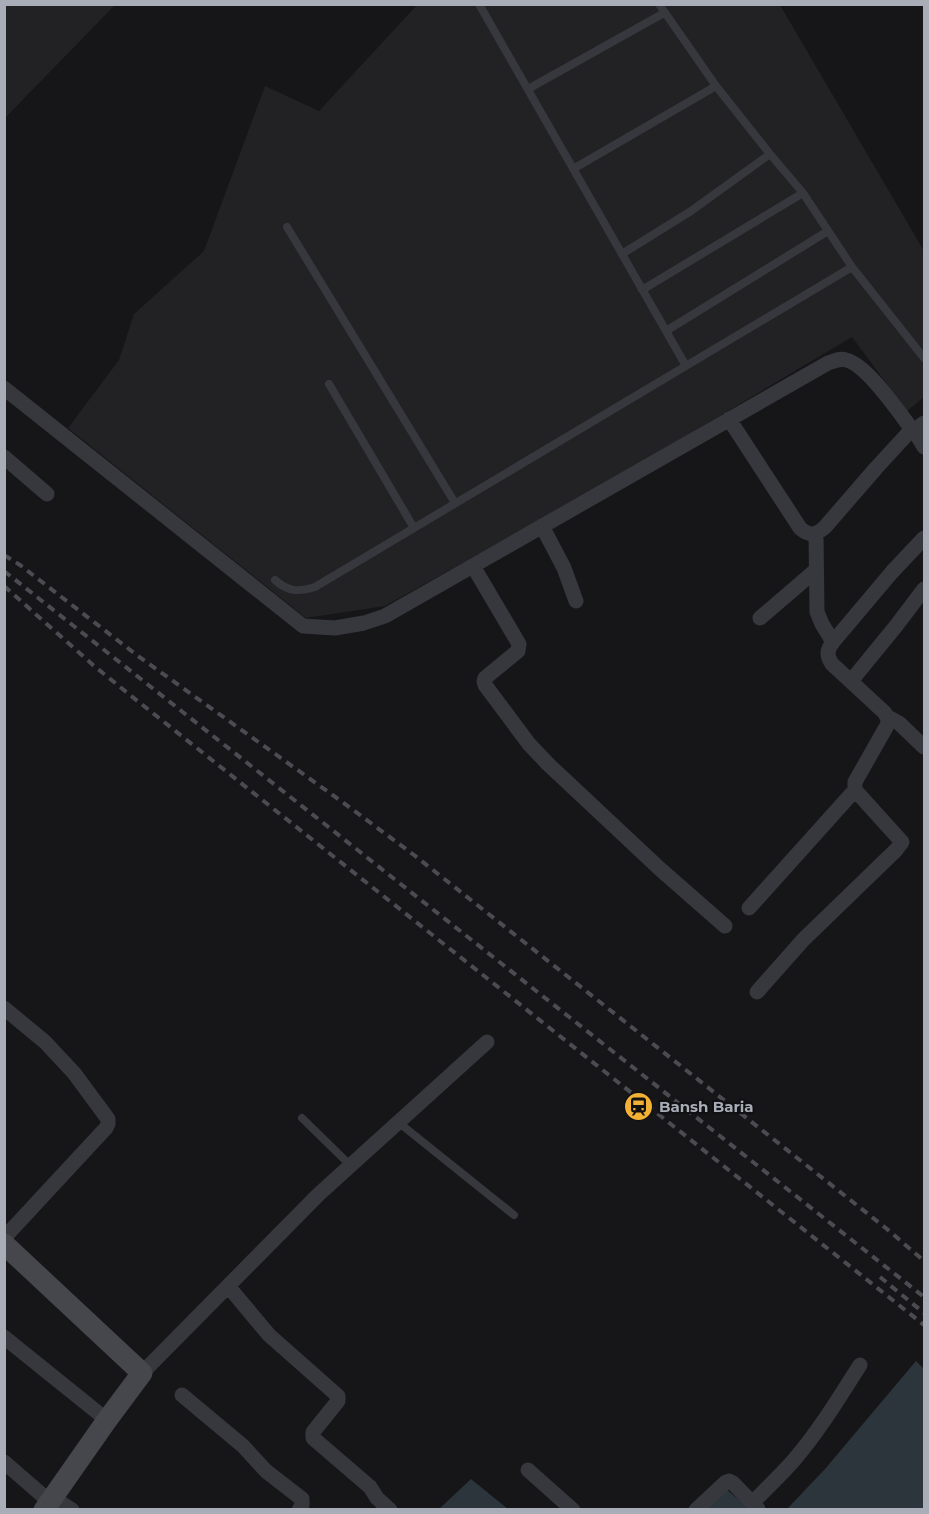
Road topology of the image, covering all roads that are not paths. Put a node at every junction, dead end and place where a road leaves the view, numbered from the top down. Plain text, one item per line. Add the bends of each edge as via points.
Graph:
1 (480, 4) edge
2 (660, 4) edge
3 (664, 13) junction
4 (716, 86) junction
5 (528, 89) junction
6 (770, 154) junction
7 (573, 169) junction
8 (803, 193) junction
9 (287, 227) dead end
10 (828, 231) junction
11 (622, 254) junction
12 (852, 267) junction
13 (642, 290) junction
14 (666, 331) junction
15 (924, 358) edge
16 (686, 366) junction
17 (329, 384) dead end
18 (4, 388) edge
19 (729, 419) junction
20 (917, 427) edge
21 (924, 447) edge
22 (4, 457) edge
23 (46, 494) dead end
24 (455, 503) junction
25 (542, 526) junction
26 (414, 528) junction
27 (816, 534) junction
28 (924, 538) edge
29 (473, 566) junction
30 (816, 570) junction
31 (275, 580) dead end
32 (924, 589) edge
33 (576, 601) dead end
34 (760, 618) dead end
35 (833, 642) junction
36 (851, 681) junction
37 (888, 717) junction
38 (924, 747) edge
39 (855, 790) junction
40 (749, 908) dead end
41 (725, 926) dead end
42 (757, 992) dead end
43 (4, 1008) edge
44 (487, 1042) dead end
45 (302, 1118) dead end
46 (398, 1122) junction
47 (351, 1166) junction
48 (514, 1215) dead end
49 (4, 1238) edge
50 (4, 1244) edge
51 (228, 1286) junction
52 (4, 1337) edge
53 (860, 1365) dead end
54 (142, 1373) junction
55 (182, 1395) dead end
56 (107, 1420) junction
57 (4, 1462) edge
58 (528, 1470) dead end
59 (48, 1502) edge
60 (755, 1506) edge
61 (72, 1509) edge
62 (299, 1509) edge
63 (390, 1509) edge
64 (573, 1509) edge
65 (696, 1509) edge

1 - 5 lane
2 - 3 lane
3 - 4 lane
3 - 5 lane
4 - 6 lane
4 - 7 lane
5 - 7 lane
6 - 8 lane
6 - 11 lane via 691,211
7 - 11 lane
8 - 10 lane
8 - 13 lane
9 - 24 lane
10 - 12 lane
10 - 14 lane
11 - 13 lane
12 - 15 lane
12 - 16 lane
13 - 14 lane
14 - 16 lane
16 - 24 lane
17 - 26 lane
18 - 29 street via 303,626 335,628 385,616
19 - 20 street via 840,359 849,360 866,372
19 - 25 street
19 - 27 street via 800,528
20 - 21 street
20 - 27 street
22 - 23 street
24 - 26 lane
25 - 29 street
25 - 33 street
26 - 31 lane via 315,587 291,590
27 - 30 street
28 - 35 street
29 - 41 street via 519,644 518,651 485,678 485,685 548,764
30 - 34 street
30 - 35 street via 817,612
32 - 36 street
35 - 36 street via 828,658
36 - 37 street
37 - 38 street
37 - 39 street via 889,722 855,782
39 - 40 street
39 - 42 street via 902,842 803,940
43 - 49 street via 45,1042 108,1119 106,1128
44 - 46 street
45 - 47 lane
46 - 47 street
46 - 48 lane
47 - 51 street
50 - 54 street
51 - 54 street
51 - 63 street via 268,1335 338,1396 339,1401 313,1432 313,1438
52 - 56 street
53 - 60 street via 830,1413
54 - 56 street
55 - 62 street via 302,1499
56 - 59 street
57 - 59 street
58 - 64 street
59 - 61 street
60 - 65 street via 733,1483 726,1482

